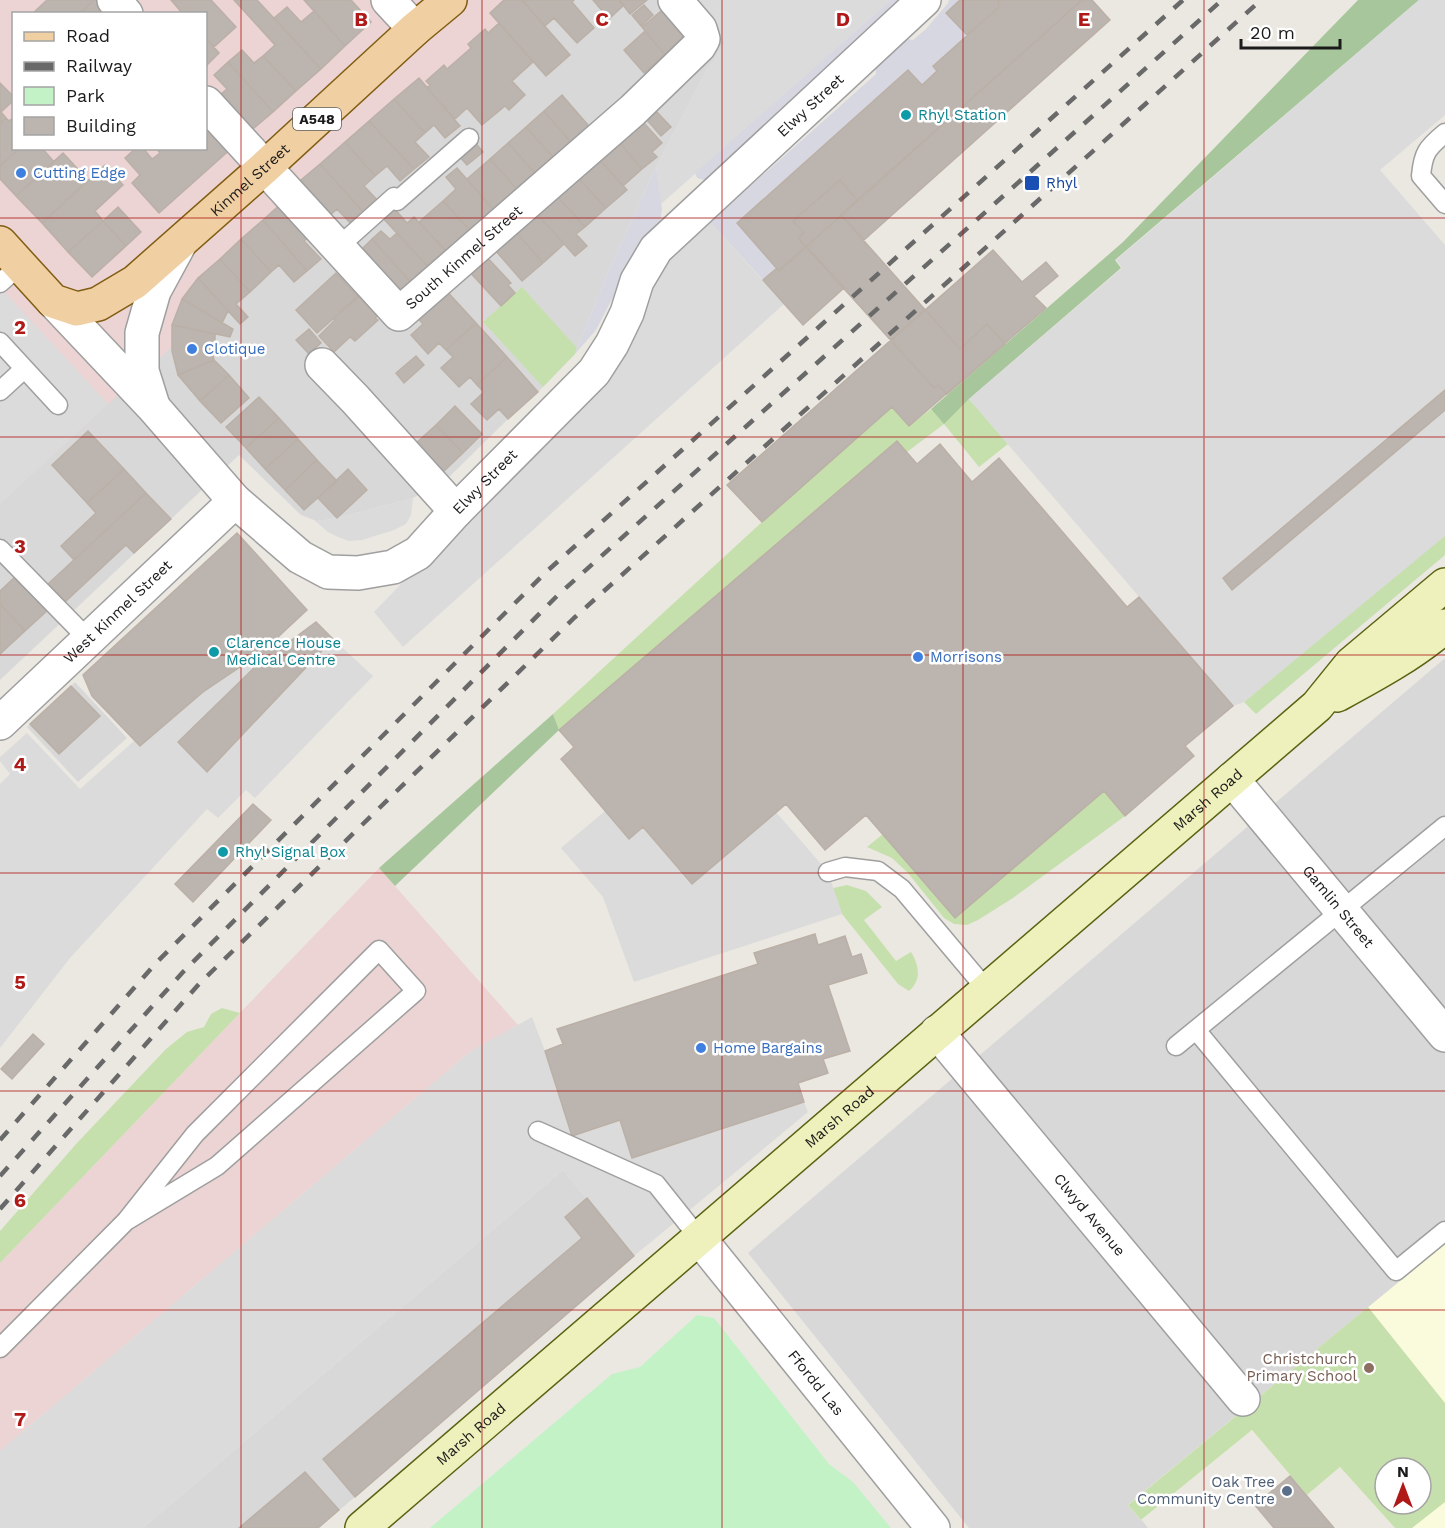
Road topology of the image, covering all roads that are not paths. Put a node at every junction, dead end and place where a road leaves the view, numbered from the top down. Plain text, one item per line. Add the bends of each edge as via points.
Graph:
1 (388, 0) edge
2 (450, 0) edge
3 (924, 0) edge
4 (686, 4) edge
5 (415, 29) junction
6 (207, 104) edge
7 (1445, 133) edge
8 (469, 138) dead end
9 (264, 168) junction
10 (1445, 204) edge
11 (183, 238) junction
12 (337, 248) junction
13 (7, 264) edge
14 (53, 301) junction
15 (0, 342) edge
16 (322, 365) dead end
17 (24, 369) junction
18 (0, 391) edge
19 (58, 405) dead end
20 (154, 408) junction
21 (235, 501) junction
22 (456, 511) junction
23 (0, 549) edge
24 (1445, 585) edge
25 (1445, 626) edge
26 (88, 639) junction
27 (1317, 706) junction
28 (0, 723) edge
29 (1232, 779) junction
30 (1445, 826) edge
31 (828, 872) dead end
32 (1343, 910) junction
33 (987, 990) junction
34 (1196, 1030) junction
35 (938, 1032) junction
36 (1445, 1035) edge
37 (1176, 1046) dead end
38 (538, 1131) dead end
39 (126, 1221) junction
40 (1445, 1231) edge
41 (699, 1238) junction
42 (0, 1348) edge
43 (1244, 1399) dead end
44 (362, 1528) edge
45 (933, 1528) edge

1 - 5 street
2 - 5 main road, Kinmel Street / A548
3 - 22 street, Elwy Street via 656,249 637,281 612,344 594,372
4 - 12 street, South Kinmel Street via 702,34 699,46 633,110 399,314
5 - 9 main road, Kinmel Street / A548
6 - 9 street, South Kinmel Street
7 - 10 lane via 1430,145 1420,176
8 - 12 lane
9 - 11 main road, Kinmel Street / A548
9 - 12 street, South Kinmel Street
11 - 14 main road, Kinmel Street / A548 via 135,282 98,304 77,309
11 - 20 street, Kinmel Street / A548 via 154,291 142,333 142,371
13 - 14 main road, Elwy Street
14 - 20 street, Elwy Street
15 - 17 lane
16 - 22 street via 363,391
17 - 18 lane
17 - 19 lane
20 - 21 street, Elwy Street
21 - 22 street, Elwy Street via 300,557 328,572 348,573 393,567 418,553
21 - 26 street, West Kinmel Street
23 - 26 lane
24 - 27 street via 1351,664
25 - 27 street via 1375,674
26 - 28 street, West Kinmel Street
27 - 29 street, Marsh Road
29 - 32 street, Gamlin Street
29 - 33 street, Marsh Road
30 - 32 lane
31 - 33 lane via 845,867 878,871 902,889
32 - 34 lane
32 - 36 street, Gamlin Street
33 - 35 street, Marsh Road
34 - 37 lane
34 - 40 lane via 1396,1271
35 - 41 street, Marsh Road
35 - 43 street, Clwyd Avenue
38 - 41 lane via 656,1184
39 - 39 lane via 195,1134 379,950 416,992 217,1166
39 - 42 lane
41 - 44 street, Marsh Road
41 - 45 street, Ffordd Las

